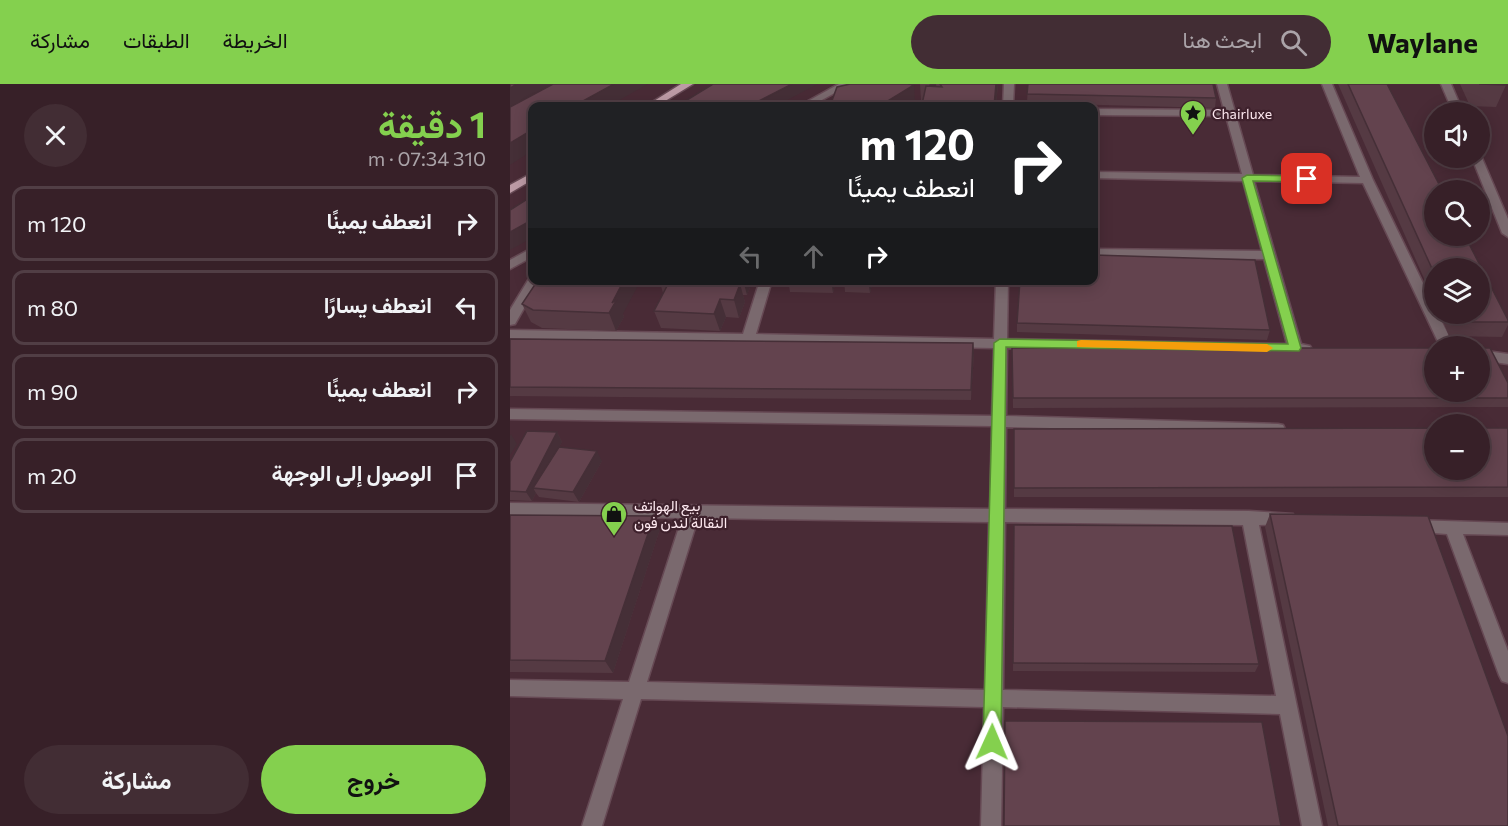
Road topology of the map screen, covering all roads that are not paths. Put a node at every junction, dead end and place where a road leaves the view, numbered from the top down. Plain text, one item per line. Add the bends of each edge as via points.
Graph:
1 (688, 84) edge
2 (846, 84) edge
3 (1009, 84) edge
4 (1222, 84) edge
5 (1327, 84) edge
6 (1446, 84) edge
7 (833, 91) junction
8 (658, 102) edge
9 (812, 102) edge
10 (829, 102) edge
11 (1008, 102) edge
12 (1454, 102) edge
13 (1098, 112) edge
14 (1230, 113) junction
15 (1481, 168) edge
16 (1098, 175) edge
17 (1247, 178) junction
18 (528, 179) edge
19 (1367, 180) junction
20 (510, 190) edge
21 (1508, 233) edge
22 (1098, 253) edge
23 (528, 254) edge
24 (1269, 255) junction
25 (510, 265) edge
26 (531, 285) edge
27 (764, 285) edge
28 (1002, 285) edge
29 (510, 321) edge
30 (510, 334) edge
31 (1442, 336) edge
32 (748, 338) junction
33 (1000, 343) junction
34 (1295, 348) junction
35 (1318, 349) edge
36 (1490, 357) edge
37 (1508, 359) edge
38 (510, 414) edge
39 (999, 421) junction
40 (1293, 429) edge
41 (510, 509) edge
42 (692, 511) junction
43 (997, 515) junction
44 (1249, 517) junction
45 (1306, 520) edge
46 (1396, 525) edge
47 (1453, 528) junction
48 (1508, 529) edge
49 (1508, 675) edge
50 (510, 688) edge
51 (634, 692) junction
52 (993, 700) junction
53 (1286, 705) junction
54 (592, 826) edge
55 (991, 826) edge
56 (1311, 826) edge

1 - 8 main road
2 - 7 street
3 - 11 street
4 - 14 street
5 - 19 street
6 - 12 street
7 - 9 street
7 - 10 street
13 - 14 street
14 - 17 street
15 - 21 street
16 - 17 street
17 - 19 street
17 - 24 street
18 - 20 main road
19 - 31 street
22 - 24 street
23 - 25 street
24 - 34 street
26 - 29 street
27 - 32 street
28 - 33 street
30 - 32 street
32 - 33 street
33 - 34 street
33 - 39 street
34 - 35 street
36 - 37 street
38 - 39 street
39 - 40 street
39 - 43 street
41 - 42 street
42 - 43 street
42 - 51 street
43 - 44 street
43 - 52 street
44 - 45 street
44 - 53 street
46 - 47 street
47 - 48 street
47 - 49 street
50 - 51 street
51 - 52 street
51 - 54 street
52 - 53 street
52 - 55 street
53 - 56 street

